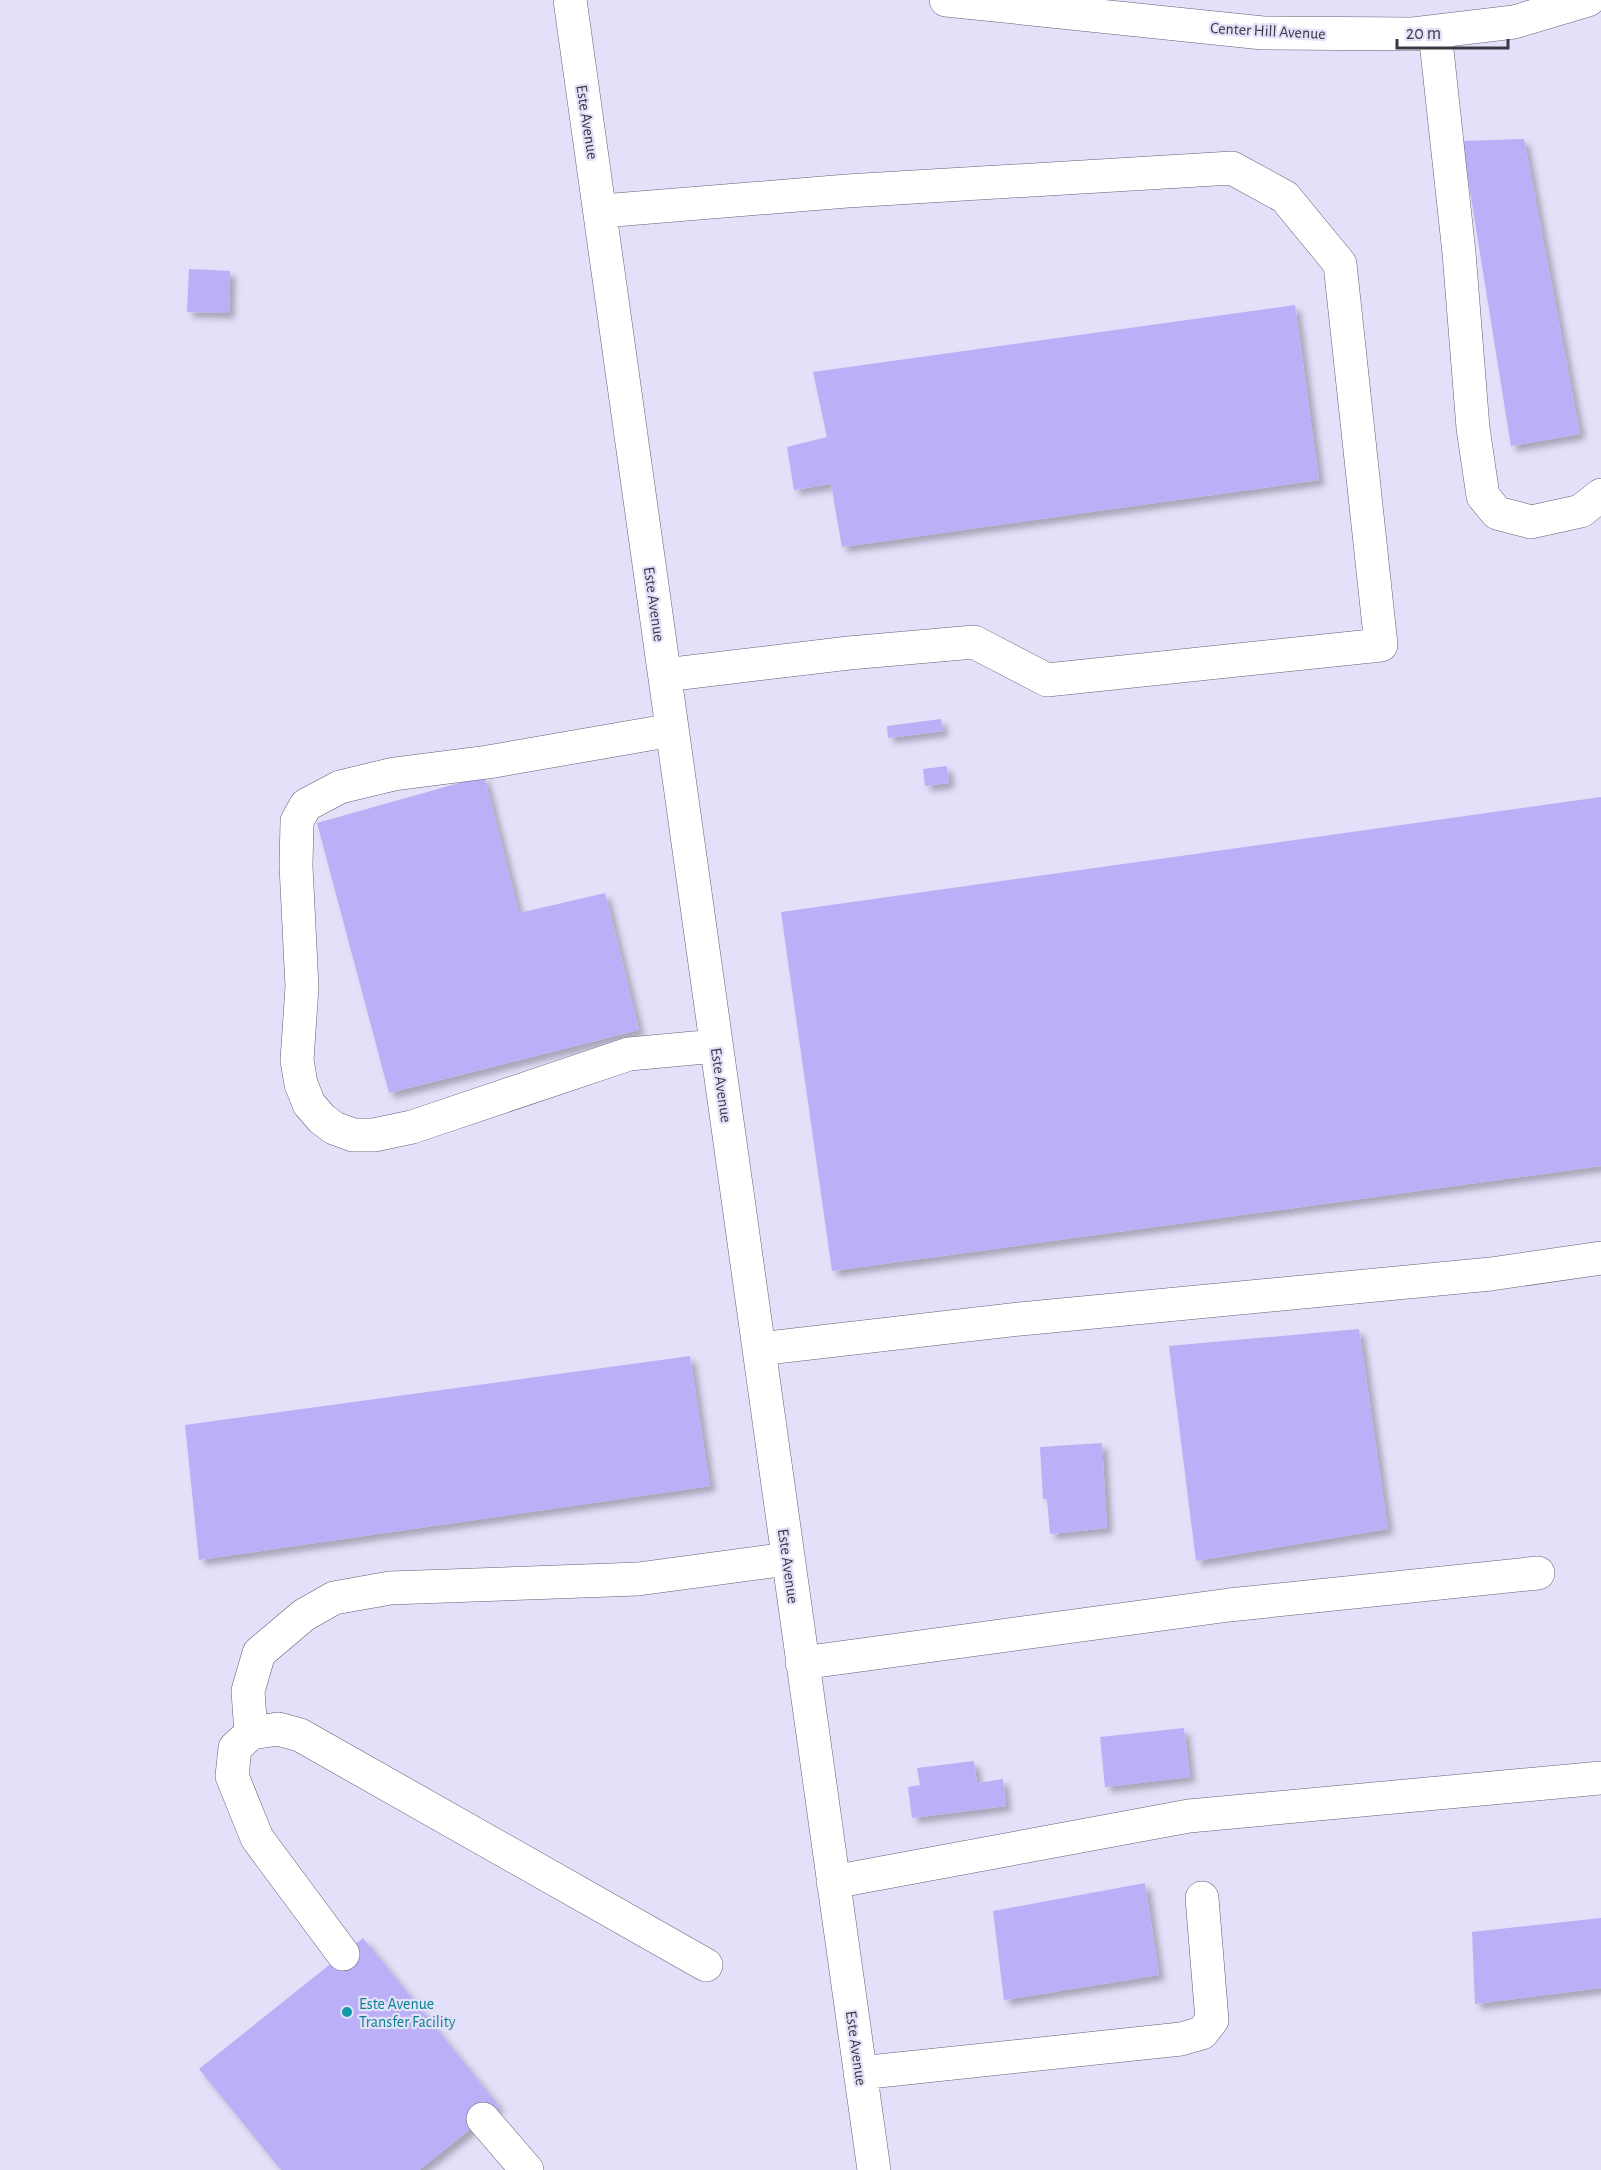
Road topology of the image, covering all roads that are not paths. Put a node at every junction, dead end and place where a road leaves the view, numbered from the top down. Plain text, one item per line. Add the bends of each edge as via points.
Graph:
1 (570, 0) edge
2 (946, 0) edge
3 (1588, 0) edge
4 (1435, 32) junction
5 (602, 211) junction
6 (1601, 495) edge
7 (665, 675) junction
8 (672, 730) junction
9 (717, 1046) junction
10 (1601, 1258) edge
11 (759, 1349) junction
12 (788, 1559) junction
13 (1538, 1573) dead end
14 (802, 1663) junction
15 (251, 1733) junction
16 (1601, 1778) edge
17 (833, 1882) junction
18 (1202, 1898) dead end
19 (343, 1954) dead end
20 (706, 1965) dead end
21 (860, 2073) junction
22 (483, 2119) dead end
23 (527, 2170) edge
24 (874, 2170) edge

1 - 5 street, Este Avenue
2 - 4 street, Center Hill Avenue via 1263,33
3 - 4 street, Center Hill Avenue via 1514,22
4 - 6 street via 1483,496 1497,513 1531,522 1581,511
5 - 7 street, Este Avenue
5 - 7 street via 847,191 1232,168 1286,197 1340,264 1381,645 1047,680 974,642
7 - 8 street, Este Avenue
8 - 9 street, Este Avenue
8 - 9 street via 394,774 340,787 306,805 297,821 302,987 297,1060 309,1104 322,1119 353,1135 374,1135 412,1127 630,1054
9 - 11 street, Este Avenue
10 - 11 street via 1491,1274 1020,1319
11 - 12 street, Este Avenue
12 - 14 street, Este Avenue
12 - 15 street via 638,1580 390,1588 334,1598 304,1615 260,1653 248,1691
13 - 14 street via 1229,1605
14 - 17 street, Este Avenue
15 - 19 street via 235,1748 231,1776 257,1838
15 - 20 street via 278,1729 300,1735
16 - 17 street via 1189,1816
17 - 21 street, Este Avenue
18 - 21 street via 1212,2020 1202,2033 1181,2039
21 - 24 street, Este Avenue
22 - 23 street

